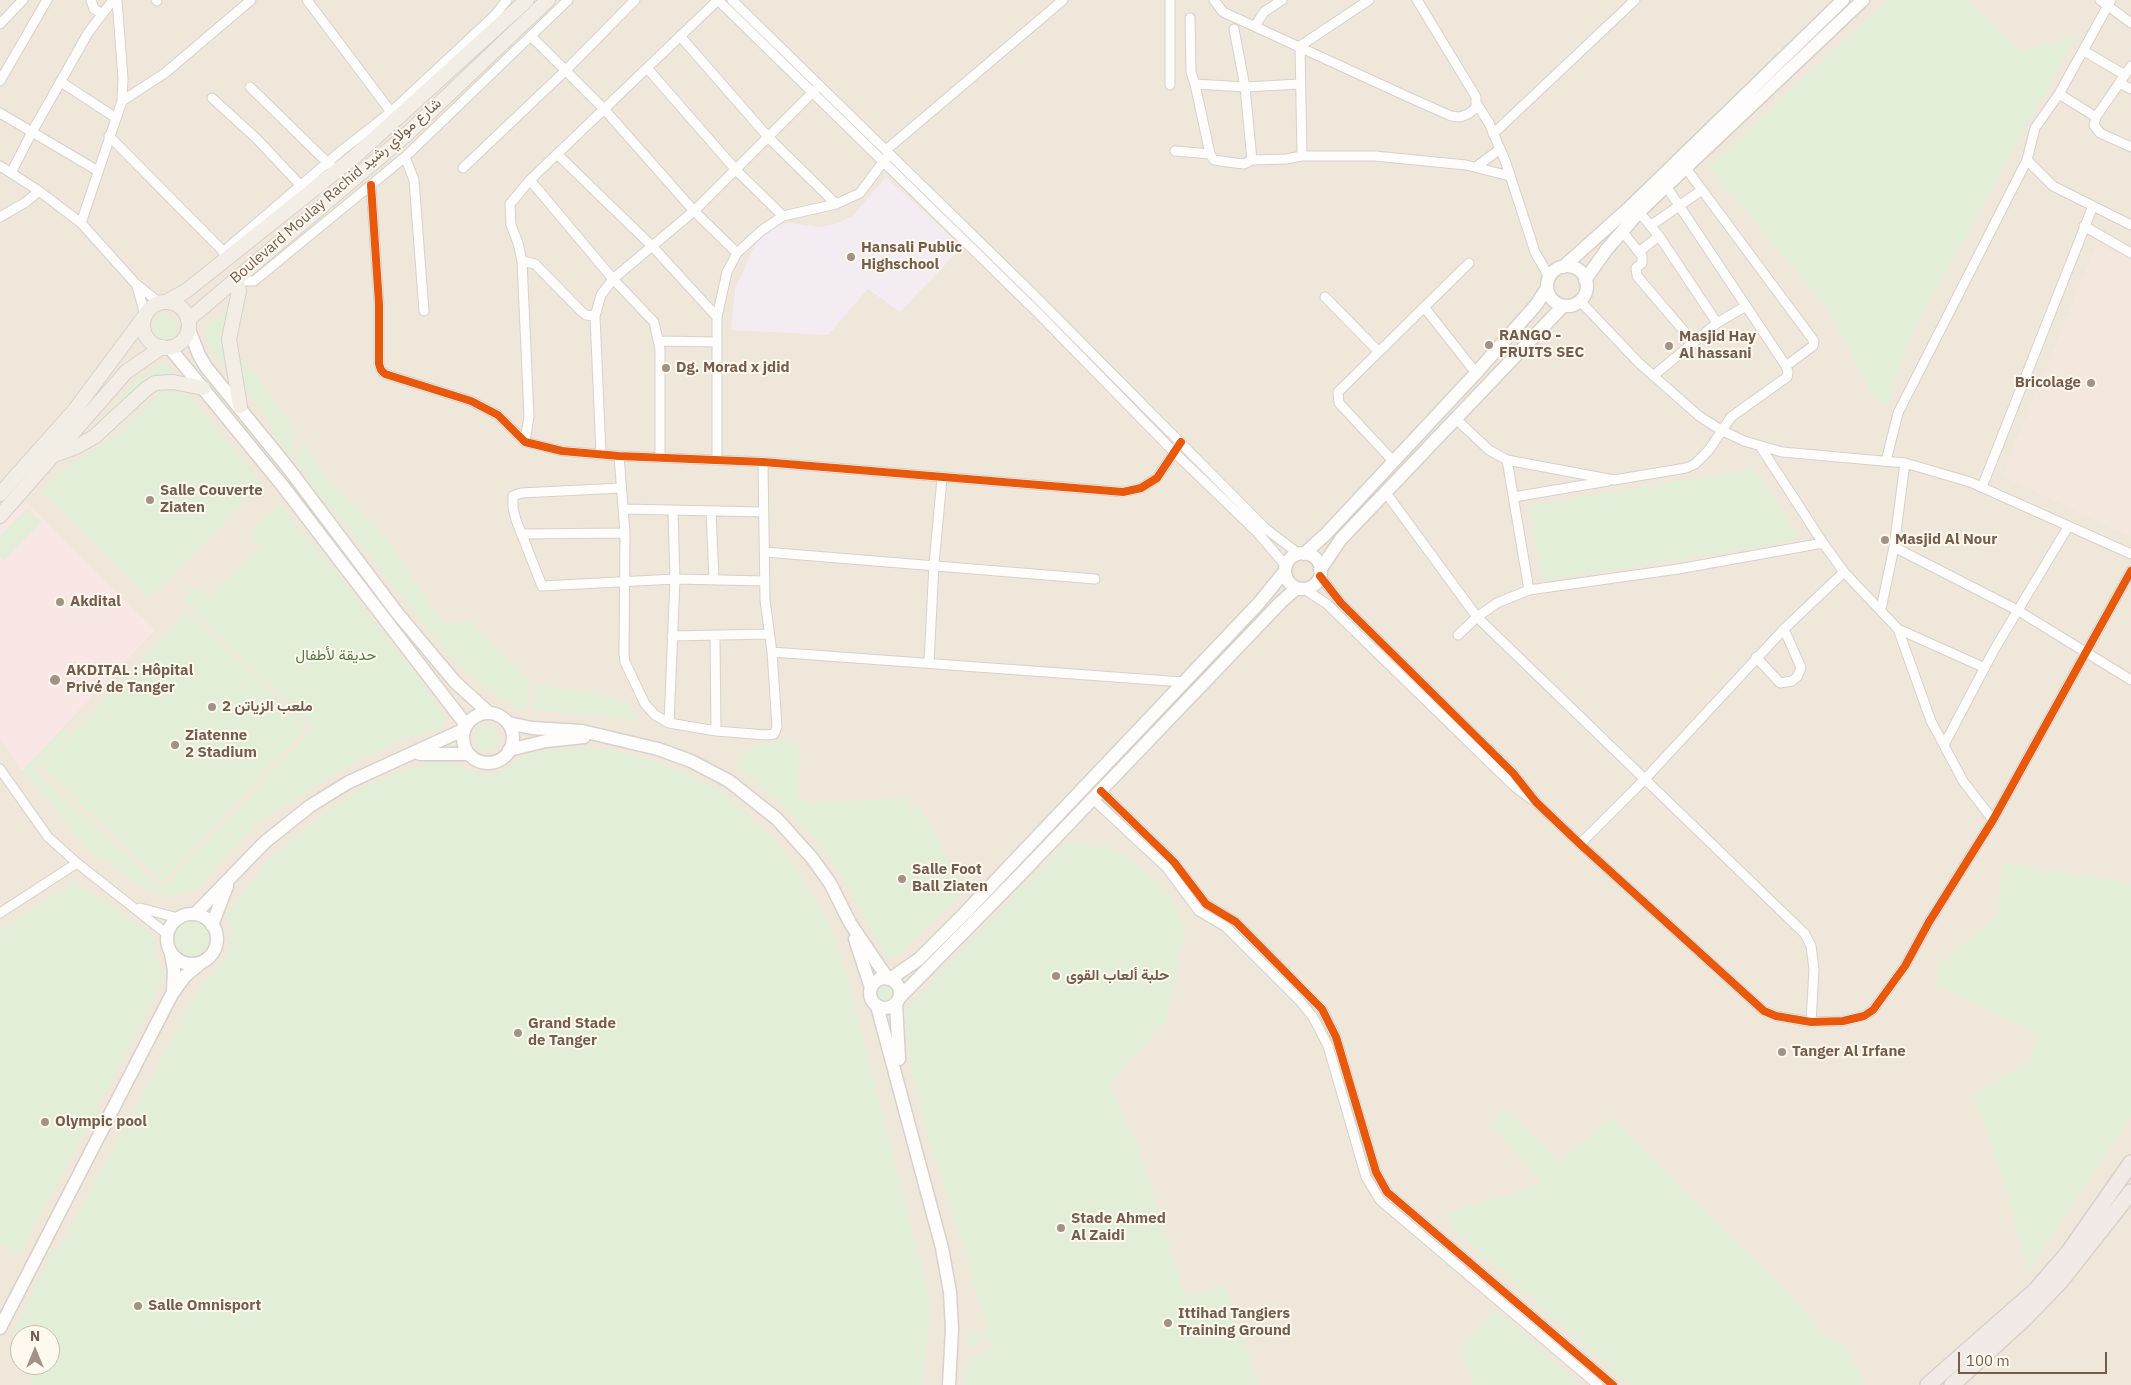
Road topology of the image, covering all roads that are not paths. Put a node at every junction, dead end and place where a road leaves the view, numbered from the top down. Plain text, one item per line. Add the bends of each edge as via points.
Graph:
1 (23, 0) edge
2 (47, 0) edge
3 (91, 0) edge
4 (112, 0) edge
5 (118, 0) edge
6 (251, 0) edge
7 (307, 0) edge
8 (507, 0) edge
9 (548, 0) edge
10 (568, 0) edge
11 (635, 0) edge
12 (718, 0) edge
13 (732, 0) edge
14 (1063, 0) edge
15 (1170, 0) edge
16 (1214, 0) edge
17 (1282, 0) edge
18 (1368, 0) edge
19 (1417, 0) edge
20 (1635, 0) edge
21 (1843, 0) edge
22 (1863, 0) edge
23 (520, 2) edge
24 (2106, 2) edge
25 (101, 13) junction
26 (1190, 18) dead end
27 (2131, 23) edge
28 (0, 24) edge
29 (1255, 26) junction
30 (1234, 29) dead end
31 (680, 36) junction
32 (532, 37) junction
33 (1300, 46) junction
34 (2084, 51) junction
35 (2131, 66) edge
36 (647, 68) junction
37 (565, 71) junction
38 (2125, 74) junction
39 (0, 81) edge
40 (61, 82) junction
41 (1195, 84) junction
42 (1300, 84) junction
43 (2119, 84) junction
44 (1170, 85) dead end
45 (250, 87) dead end
46 (1245, 87) junction
47 (816, 89) junction
48 (2131, 89) edge
49 (2059, 94) junction
50 (212, 98) dead end
51 (122, 101) junction
52 (1477, 104) junction
53 (604, 109) junction
54 (0, 113) edge
55 (394, 116) junction
56 (2096, 117) junction
57 (116, 118) junction
58 (32, 132) junction
59 (1493, 134) junction
60 (110, 136) junction
61 (769, 138) junction
62 (2131, 147) edge
63 (1500, 149) junction
64 (888, 152) junction
65 (1175, 152) dead end
66 (1210, 154) junction
67 (558, 156) junction
68 (1302, 156) junction
69 (405, 157) junction
70 (1252, 160) junction
71 (2027, 160) junction
72 (883, 162) junction
73 (0, 166) edge
74 (1476, 167) junction
75 (1685, 167) junction
76 (332, 168) junction
77 (463, 168) dead end
78 (736, 170) junction
79 (98, 171) junction
80 (12, 173) junction
81 (1510, 176) junction
82 (530, 180) junction
83 (371, 185) junction
84 (1666, 186) junction
85 (304, 190) junction
86 (1702, 190) junction
87 (39, 191) junction
88 (836, 204) junction
89 (1679, 205) junction
90 (2093, 206) junction
91 (694, 211) junction
92 (1639, 212) junction
93 (783, 216) junction
94 (0, 217) edge
95 (81, 223) junction
96 (2131, 225) edge
97 (1650, 226) junction
98 (2084, 226) junction
99 (1622, 231) junction
100 (1659, 236) junction
101 (653, 247) junction
102 (1640, 251) junction
103 (737, 253) junction
104 (2131, 253) edge
105 (226, 254) junction
106 (522, 261) junction
107 (1469, 263) dead end
108 (1563, 267) junction
109 (237, 276) junction
110 (613, 279) junction
111 (1585, 280) junction
112 (254, 281) junction
113 (1548, 282) junction
114 (136, 284) junction
115 (238, 295) junction
116 (1325, 297) dead end
117 (1580, 301) junction
118 (163, 302) junction
119 (1563, 306) junction
120 (1746, 306) junction
121 (1424, 307) junction
122 (424, 312) dead end
123 (145, 316) junction
124 (595, 316) junction
125 (717, 317) junction
126 (188, 323) junction
127 (1717, 323) junction
128 (660, 341) junction
129 (717, 342) junction
130 (1694, 343) junction
131 (166, 347) junction
132 (1378, 351) junction
133 (1786, 366) junction
134 (1476, 373) junction
135 (1653, 376) junction
136 (203, 388) junction
137 (240, 406) junction
138 (1455, 418) junction
139 (1721, 430) junction
140 (525, 442) junction
141 (1181, 442) junction
142 (1760, 446) junction
143 (1175, 453) junction
144 (601, 454) junction
145 (54, 456) junction
146 (619, 456) junction
147 (660, 457) junction
148 (717, 460) junction
149 (1507, 460) junction
150 (1393, 461) junction
151 (1886, 461) junction
152 (763, 462) junction
153 (1905, 463) junction
154 (942, 478) junction
155 (1614, 480) junction
156 (1982, 487) junction
157 (621, 488) junction
158 (1386, 493) junction
159 (0, 494) edge
160 (1514, 497) junction
161 (624, 509) junction
162 (673, 511) junction
163 (711, 512) junction
164 (763, 512) junction
165 (0, 516) edge
166 (2068, 527) junction
167 (625, 533) junction
168 (521, 534) junction
169 (1823, 543) junction
170 (1894, 547) junction
171 (765, 552) junction
172 (1302, 554) junction
173 (2131, 554) edge
174 (934, 564) junction
175 (1285, 568) junction
176 (2131, 570) edge
177 (1844, 572) junction
178 (1320, 573) junction
179 (675, 579) junction
180 (714, 579) junction
181 (1095, 579) dead end
182 (625, 580) junction
183 (765, 581) junction
184 (1301, 589) junction
185 (1529, 590) junction
186 (1881, 609) junction
187 (2017, 610) junction
188 (1477, 617) junction
189 (1784, 629) junction
190 (1898, 629) junction
191 (769, 634) junction
192 (1458, 635) dead end
193 (672, 636) junction
194 (715, 637) junction
195 (772, 652) junction
196 (2086, 652) junction
197 (1756, 657) junction
198 (929, 663) junction
199 (1985, 668) junction
200 (2131, 680) edge
201 (1183, 682) junction
202 (489, 713) junction
203 (508, 723) junction
204 (669, 723) junction
205 (465, 728) junction
206 (716, 731) junction
207 (599, 735) junction
208 (1945, 743) junction
209 (509, 750) junction
210 (468, 754) junction
211 (406, 756) junction
212 (0, 769) edge
213 (1645, 779) junction
214 (1097, 795) junction
215 (1536, 802) junction
216 (1993, 820) junction
217 (1580, 844) junction
218 (77, 863) junction
219 (228, 883) junction
220 (132, 905) junction
221 (0, 913) edge
222 (196, 914) junction
223 (178, 918) junction
224 (850, 923) junction
225 (212, 925) junction
226 (167, 934) junction
227 (171, 954) junction
228 (202, 962) junction
229 (889, 979) junction
230 (871, 988) junction
231 (172, 994) junction
232 (898, 1000) junction
233 (877, 1006) junction
234 (1811, 1022) junction
235 (899, 1084) junction
236 (2131, 1163) edge
237 (2131, 1192) edge
238 (0, 1328) edge
239 (948, 1384) edge
240 (1598, 1385) edge
241 (1613, 1385) edge
242 (1928, 1385) edge
243 (1952, 1385) edge

1 - 28 street
2 - 39 street
3 - 25 street via 94,10
4 - 25 street
5 - 51 street
6 - 51 street via 164,73
7 - 55 street
8 - 55 street
9 - 109 main road, Boulevard Moulay Rachid شارع مولاي رشيد via 406,135
10 - 32 street
11 - 37 street
12 - 31 street
12 - 47 street
13 - 47 street
14 - 64 street
15 - 44 street
16 - 29 street via 1224,12
17 - 29 street via 1264,12
18 - 33 street
19 - 52 street via 1476,97
20 - 59 street
21 - 108 street via 1629,208
22 - 75 street
23 - 55 main road, Boulevard Moulay Rachid شارع مولاي رشيد
24 - 27 street
24 - 34 street
25 - 40 street
26 - 41 street via 1191,72
29 - 33 street
30 - 46 street
31 - 36 street
31 - 61 street
32 - 37 street
32 - 69 street
33 - 42 street
33 - 52 street via 1451,116 1468,114
34 - 38 street
34 - 49 street
35 - 38 street
36 - 53 street
36 - 78 street
37 - 53 street
37 - 77 street
38 - 43 street
40 - 57 street
40 - 58 street
41 - 46 street
41 - 66 street
42 - 46 street
42 - 68 street
43 - 48 street
43 - 56 street
45 - 76 street
46 - 70 street
47 - 61 street
47 - 64 street
47 - 72 street
49 - 56 street
49 - 71 street via 2035,128
50 - 85 street via 257,139
51 - 57 street
52 - 59 street
53 - 67 street
53 - 91 street
54 - 58 street
55 - 76 main road, Boulevard Moulay Rachid شارع مولاي رشيد
56 - 62 street via 2096,131
57 - 60 street
58 - 79 street
58 - 80 street
59 - 63 street
60 - 79 street
60 - 105 street
61 - 78 street
61 - 88 street
63 - 74 street
63 - 81 street
64 - 72 street
64 - 141 street
65 - 66 street
66 - 70 street via 1214,160 1235,163 1244,164
67 - 82 street
67 - 101 street
68 - 70 street
68 - 74 street via 1375,156
69 - 83 street
69 - 122 street via 414,180
71 - 90 street via 2053,186
71 - 151 street via 1898,413
72 - 88 street via 860,193
72 - 143 street
73 - 80 street
74 - 81 street
75 - 84 street
75 - 86 street
76 - 85 main road, Boulevard Moulay Rachid شارع مولاي رشيد
78 - 91 street
78 - 93 street
79 - 95 street
80 - 87 street
81 - 113 street via 1534,252
82 - 106 street via 510,204 511,226
82 - 110 street
83 - 112 street
83 - 140 street via 381,370 471,401 498,415
84 - 89 street
84 - 92 street
85 - 105 main road, Boulevard Moulay Rachid شارع مولاي رشيد
86 - 89 street
86 - 133 street via 1814,341 1814,346
87 - 94 street
87 - 95 street
88 - 93 street
89 - 97 street
89 - 120 street
90 - 96 street
90 - 98 street
91 - 101 street
91 - 103 street
92 - 97 street
92 - 99 street
93 - 103 street
95 - 114 street
97 - 100 street
98 - 104 street
98 - 156 street
99 - 102 street
99 - 111 street
100 - 102 street
100 - 127 street
101 - 110 street
101 - 125 street
102 - 130 street via 1643,258 1636,268 1637,276
103 - 125 street via 727,272
105 - 118 main road, Boulevard Moulay Rachid شارع مولاي رشيد via 186,291
106 - 124 street via 536,264 581,311
106 - 140 street via 529,416
107 - 121 street
108 - 111 street via 1579,271
108 - 113 street
109 - 112 street via 245,281
109 - 115 main road
109 - 126 main road, Boulevard Moulay Rachid شارع مولاي رشيد
110 - 124 street via 601,296
110 - 128 street via 650,315
111 - 117 street via 1586,291
112 - 115 street
113 - 119 street via 1550,298
113 - 134 street via 1536,305
114 - 118 street
114 - 123 street
115 - 137 main road via 229,339
116 - 132 street
117 - 119 street
117 - 135 street
118 - 123 main road via 149,309
118 - 126 main road via 180,307
119 - 138 street
120 - 127 street
120 - 133 street
121 - 132 street
121 - 134 street
123 - 131 main road via 144,332 148,339
123 - 159 main road via 74,411
124 - 144 street
125 - 129 street
126 - 131 main road via 182,340
126 - 137 street via 206,367
127 - 130 street
128 - 129 street
128 - 147 street
129 - 148 street
130 - 135 street
131 - 136 street
131 - 145 main road via 126,372
132 - 150 street via 1340,388 1337,398
133 - 139 street via 1787,377 1731,417
134 - 150 street
135 - 139 street via 1698,416
136 - 145 main road via 173,382 155,383 94,437
136 - 205 street via 282,485
137 - 202 street via 416,637 455,682
138 - 149 street via 1489,450
138 - 158 street
139 - 142 street
139 - 155 street via 1709,450 1695,464
140 - 144 street via 562,452
141 - 143 street
141 - 172 street via 1266,529
142 - 151 street via 1782,452
142 - 169 street
143 - 154 street via 1157,478 1141,488 1123,492
143 - 175 street via 1258,533
144 - 146 street
145 - 165 main road
146 - 147 street
146 - 157 street
147 - 148 street
148 - 152 street
149 - 155 street
149 - 160 street
150 - 172 street via 1326,534
151 - 153 street
152 - 154 street
152 - 164 street
153 - 156 street
153 - 170 street
154 - 174 street
155 - 160 street
156 - 166 street
157 - 161 street
157 - 168 street via 513,496
158 - 178 street via 1341,539
158 - 188 street
160 - 185 street
161 - 162 street
161 - 167 street
162 - 163 street
162 - 179 street
163 - 164 street
163 - 180 street
164 - 171 street
166 - 173 street
166 - 187 street
167 - 168 street
167 - 182 street
168 - 182 street via 542,586
169 - 177 street
169 - 185 street via 1678,569
170 - 186 street
170 - 187 street
171 - 174 street
171 - 183 street
172 - 175 street via 1291,558
172 - 178 street via 1313,557
174 - 181 street
174 - 198 street
175 - 184 street via 1287,580
175 - 201 street via 1259,603
176 - 196 street
177 - 186 street
177 - 189 street
178 - 184 street via 1314,585
178 - 215 street via 1341,603 1513,773
179 - 180 street
179 - 182 street
179 - 193 street
180 - 183 street
182 - 204 street via 625,662 649,710
183 - 191 street
184 - 214 street via 1281,602
184 - 215 street via 1327,604 1520,791
185 - 188 street via 1497,603
186 - 190 street
187 - 196 street
187 - 199 street
188 - 192 street
188 - 213 street
189 - 197 street
189 - 197 street via 1801,668 1797,677 1780,683
190 - 199 street
190 - 208 street via 1931,721
191 - 194 street
191 - 195 street
193 - 194 street
193 - 204 street
194 - 206 street
195 - 198 street
195 - 206 street via 776,732 766,735
196 - 200 street
196 - 216 street
197 - 213 street
198 - 201 street
199 - 208 street
201 - 229 street via 951,927 912,965
202 - 203 street
202 - 205 street via 476,716
203 - 207 street
203 - 209 street via 513,737
204 - 206 street
205 - 210 street via 464,747
205 - 211 street
207 - 209 street via 550,740
207 - 224 street via 658,749 691,761 749,795 777,819 812,858 830,883
208 - 216 street via 1963,781
209 - 210 street via 490,763
210 - 211 street
211 - 219 street via 349,782 293,818 265,842
212 - 218 street via 48,837
213 - 217 street
213 - 234 street via 1805,934 1811,946 1814,969
214 - 232 street
214 - 240 street via 1162,863 1199,911 1226,927 1310,1012 1328,1046 1363,1169 1380,1200
214 - 241 street via 1174,862 1206,904 1236,922 1322,1009 1336,1037 1376,1172 1387,1192
215 - 217 street
216 - 234 street via 1905,966 1873,1010 1864,1016 1843,1021
217 - 234 street via 1764,1011
218 - 220 street
218 - 221 street
219 - 222 street
219 - 225 street
220 - 223 street
220 - 226 street
222 - 223 street
222 - 225 street
223 - 226 street
224 - 229 street
224 - 230 street
225 - 228 street via 216,944 212,954
226 - 227 street
227 - 228 street via 189,964
227 - 231 street
228 - 231 street via 185,976
229 - 230 street via 880,979
229 - 232 street via 899,987
230 - 233 street via 872,1000
231 - 238 street
232 - 233 street via 885,1009
232 - 235 street
233 - 235 street
235 - 239 street via 942,1248 950,1292 952,1329
236 - 242 highway via 2068,1253 2036,1291
237 - 243 highway via 2060,1282 2024,1320

